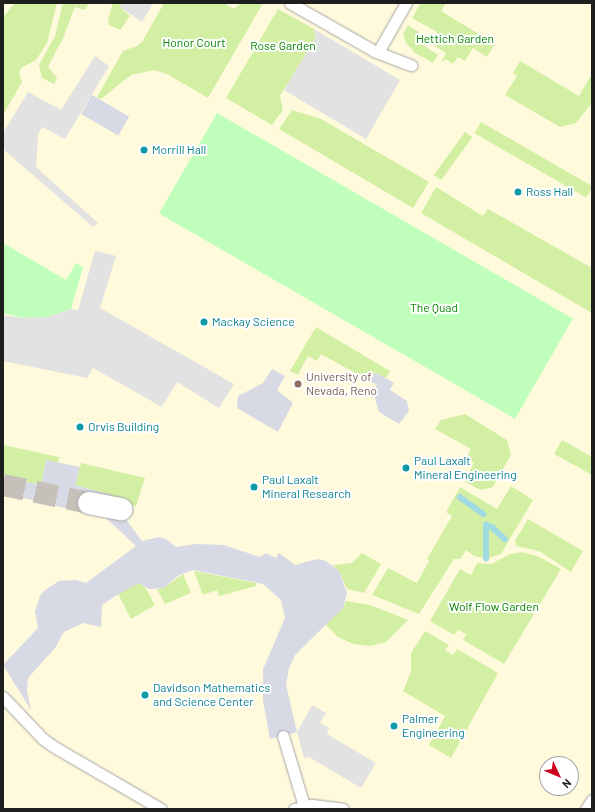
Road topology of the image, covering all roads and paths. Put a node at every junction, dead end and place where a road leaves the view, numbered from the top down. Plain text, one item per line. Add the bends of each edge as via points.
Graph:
1 (290, 3) edge
2 (406, 3) edge
3 (378, 52) junction
4 (411, 65) dead end
5 (89, 503) tunnel mouth
6 (120, 510) dead end
7 (3, 697) edge
8 (283, 736) dead end
9 (592, 800) edge
10 (299, 808) edge
11 (162, 809) edge
12 (343, 809) edge
13 (586, 809) edge

1 - 3 lane
2 - 3 lane
3 - 4 lane
5 - 6 street
7 - 11 lane via 42,739
8 - 10 lane
9 - 13 lane
10 - 12 lane via 312,805

